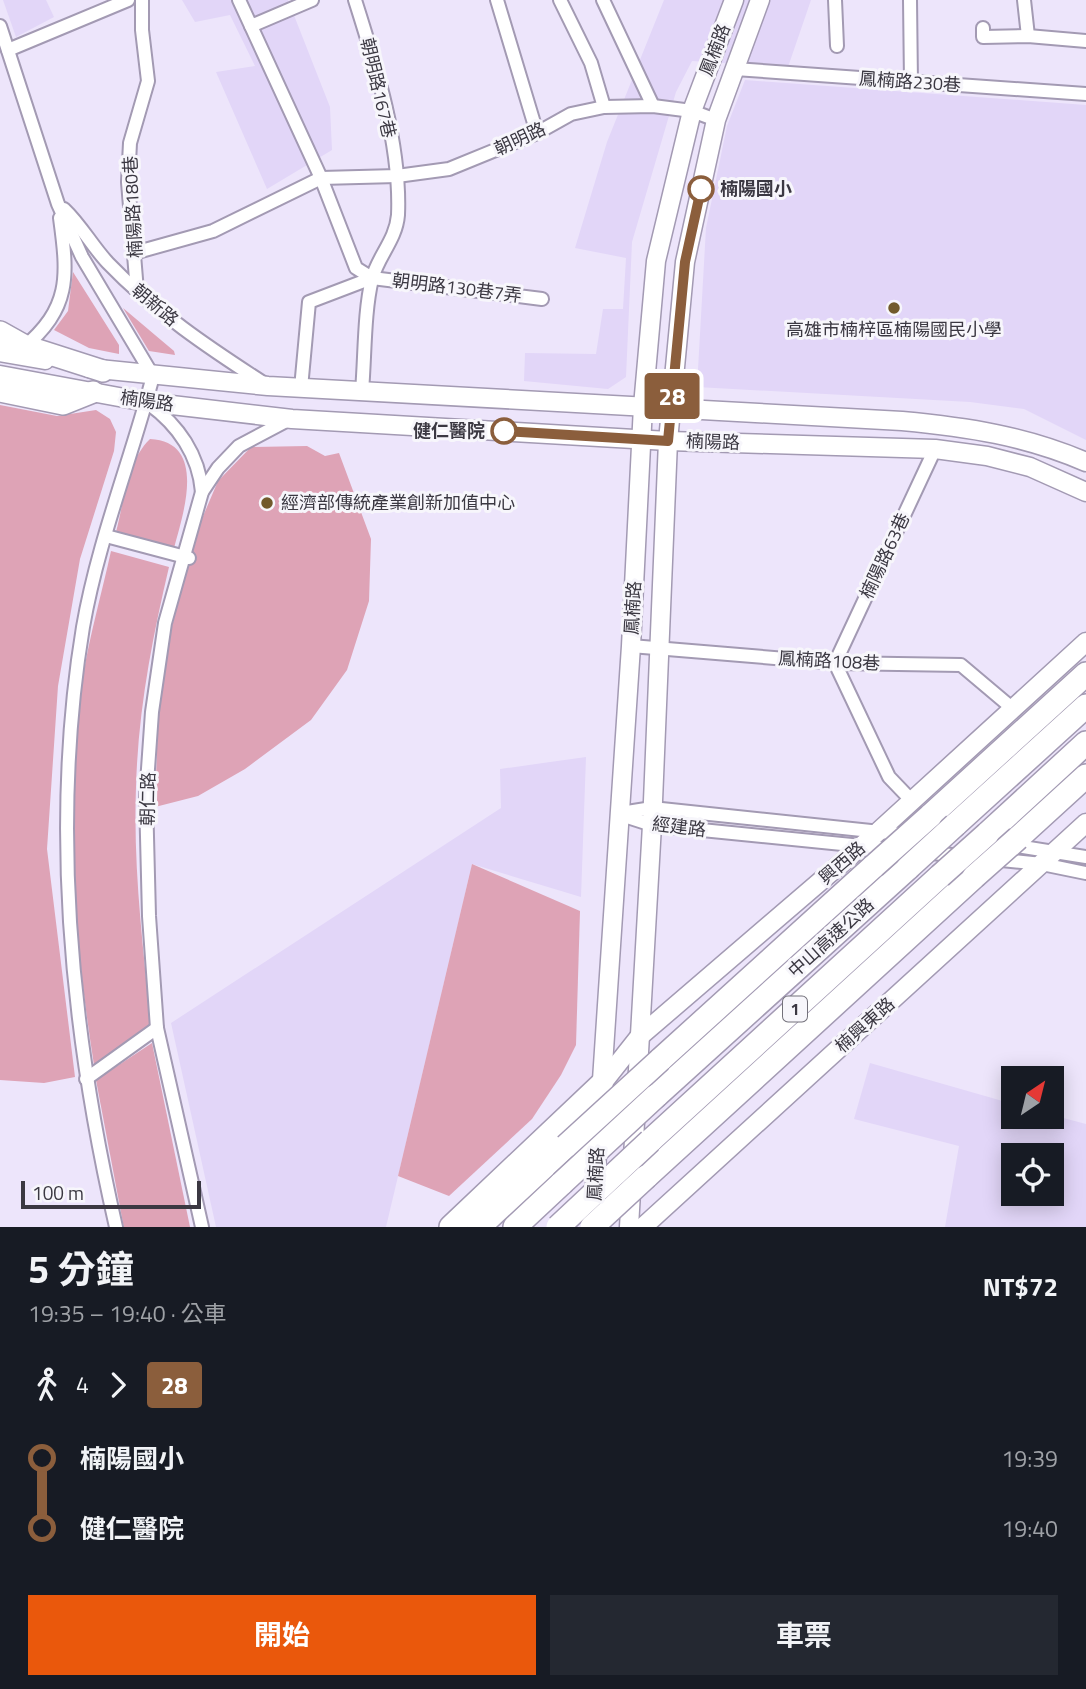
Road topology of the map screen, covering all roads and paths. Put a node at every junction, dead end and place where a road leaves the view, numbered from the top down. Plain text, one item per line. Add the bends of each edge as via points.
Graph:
1 (128, 0) edge
2 (142, 0) edge
3 (239, 0) edge
4 (312, 0) edge
5 (355, 0) edge
6 (497, 0) edge
7 (559, 0) edge
8 (603, 0) edge
9 (734, 0) edge
10 (760, 0) edge
11 (835, 0) edge
12 (910, 0) edge
13 (1024, 0) edge
14 (0, 26) edge
15 (251, 26) junction
16 (983, 28) dead end
17 (1028, 36) junction
18 (1086, 41) edge
19 (837, 46) dead end
20 (8, 50) junction
21 (735, 69) junction
22 (911, 82) junction
23 (1086, 94) edge
24 (653, 106) junction
25 (604, 107) junction
26 (692, 111) junction
27 (716, 120) junction
28 (537, 133) junction
29 (397, 176) junction
30 (321, 178) junction
31 (58, 204) junction
32 (135, 253) junction
33 (372, 278) junction
34 (137, 291) junction
35 (542, 299) dead end
36 (0, 332) edge
37 (13, 351) edge
38 (103, 370) joint
39 (0, 375) edge
40 (153, 376) junction
41 (268, 386) junction
42 (301, 388) junction
43 (0, 391) edge
44 (362, 391) junction
45 (93, 393) junction
46 (146, 402) junction
47 (643, 406) junction
48 (670, 409) junction
49 (292, 419) junction
50 (642, 439) junction
51 (668, 441) junction
52 (935, 449) junction
53 (1086, 463) edge
54 (202, 492) junction
55 (1086, 492) edge
56 (106, 536) junction
57 (186, 557) junction
58 (1086, 642) edge
59 (631, 646) junction
60 (659, 650) junction
61 (835, 663) junction
62 (1086, 674) edge
63 (1086, 706) edge
64 (1012, 708) junction
65 (1086, 743) edge
66 (1086, 776) edge
67 (921, 808) junction
68 (618, 814) junction
69 (652, 817) junction
70 (1086, 822) edge
71 (879, 831) junction
72 (861, 846) junction
73 (1056, 850) junction
74 (1086, 857) edge
75 (1042, 864) junction
76 (1086, 873) edge
77 (157, 1028) junction
78 (639, 1037) junction
79 (86, 1079) junction
80 (601, 1085) junction
81 (116, 1227) edge
82 (202, 1227) edge
83 (452, 1227) edge
84 (479, 1227) edge
85 (514, 1227) edge
86 (558, 1227) edge
87 (592, 1227) edge
88 (629, 1227) edge
89 (643, 1227) edge

1 - 20 street
2 - 32 street, 楠陽路180巷 via 149,73 130,143 128,182
3 - 15 street
4 - 15 street
5 - 29 street, 朝明路167巷 via 377,68
6 - 28 street
7 - 25 street via 591,63
8 - 24 street
9 - 26 street, 鳳楠路
10 - 21 street, 鳳楠路
11 - 19 street
12 - 22 street
13 - 17 street
14 - 20 street, 朝新路
15 - 30 street
16 - 17 street via 984,37
17 - 18 street
20 - 31 street, 朝新路
21 - 22 street, 鳳楠路230巷
21 - 27 street, 鳳楠路
22 - 23 street, 鳳楠路230巷
24 - 25 street, 朝明路
24 - 26 street, 朝明路
25 - 28 street, 朝明路 via 572,114
26 - 27 street, 朝明路
26 - 47 street, 鳳楠路 via 656,261
27 - 48 street, 鳳楠路 via 685,262
28 - 29 street, 朝明路 via 449,169
29 - 30 street, 朝明路
29 - 33 street, 朝明路167巷 via 394,234
30 - 32 street, 朝明路 via 213,231
30 - 33 street via 355,268
31 - 34 street, 朝新路
31 - 37 street, 朝新路 via 64,291 54,314
31 - 40 street, 朝新路 via 82,257
32 - 34 street, 楠陽路180巷
33 - 35 street, 朝明路130巷7弄
33 - 42 street via 311,300 307,306
33 - 44 street
34 - 41 street, 朝新路
36 - 37 main road
37 - 38 main road
38 - 40 street, 楠陽路
39 - 45 street, 楠陽路
40 - 41 street, 楠陽路
40 - 46 street
41 - 42 street, 楠陽路
42 - 44 street, 楠陽路
43 - 45 main road via 63,404
44 - 47 street, 楠陽路
45 - 46 street, 楠陽路
46 - 49 street, 楠陽路
46 - 54 street via 180,433 194,456
46 - 56 street
47 - 48 street, 楠陽路
47 - 50 street, 鳳楠路
48 - 51 street, 鳳楠路
48 - 53 street, 楠陽路 via 889,420 994,432
49 - 50 street, 楠陽路
49 - 54 street, 朝仁路 via 239,446
50 - 51 street, 楠陽路
50 - 59 street, 鳳楠路
51 - 52 street, 楠陽路
51 - 60 street, 鳳楠路
52 - 55 street, 楠陽路 via 1030,467
52 - 61 street, 楠陽路63巷
54 - 57 street, 朝仁路
56 - 57 street
56 - 79 street via 83,625 66,806 75,996
57 - 77 street, 朝仁路 via 165,623 146,797
58 - 64 street, 興西路
59 - 60 street, 鳳楠路108巷
59 - 68 street, 鳳楠路
60 - 61 street, 鳳楠路108巷
60 - 69 street, 鳳楠路
61 - 64 street, 鳳楠路108巷 via 961,666
61 - 67 street via 889,777
62 - 67 highway
63 - 85 highway, 中山高速公路 / 1, bridge
64 - 67 street, 興西路
65 - 86 highway, 中山高速公路 / 1, bridge
66 - 87 highway, bridge
67 - 71 street, 興西路
67 - 84 highway, bridge via 874,866
68 - 69 street, 經建路
68 - 80 street, 鳳楠路
69 - 71 street, 經建路
69 - 72 street, 經建路
69 - 78 street, 鳳楠路
70 - 73 street, 楠興東路
71 - 72 street, 興西路
71 - 73 street, 經建路
72 - 75 street, 經建路
72 - 78 street, 興西路
73 - 74 street, 經建路
73 - 75 street, 楠興東路
75 - 76 street, 經建路
75 - 89 street, 楠興東路
77 - 79 street
77 - 82 street, 朝仁路
78 - 80 street, 興西路
78 - 88 street, 鳳楠路
79 - 81 street
80 - 83 highway
80 - 87 street, 鳳楠路

